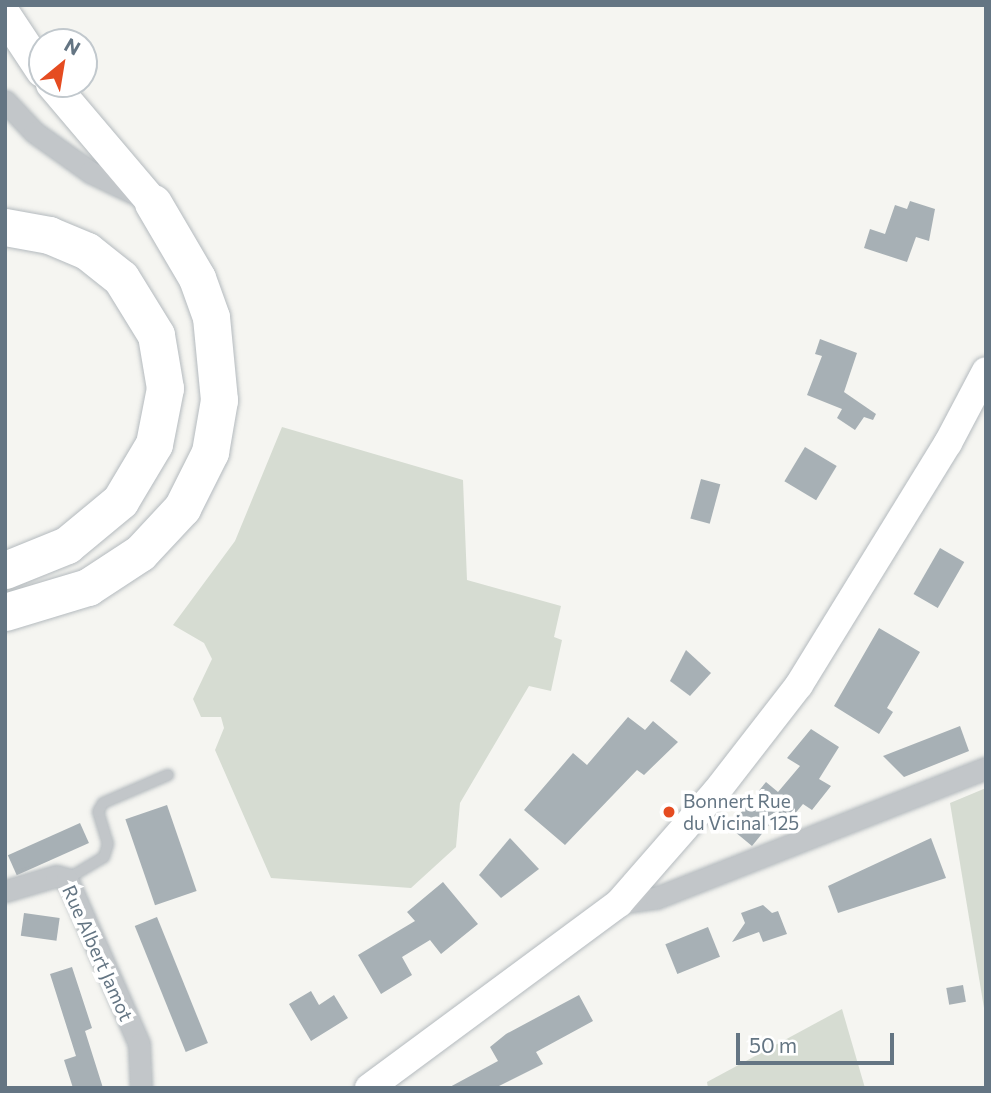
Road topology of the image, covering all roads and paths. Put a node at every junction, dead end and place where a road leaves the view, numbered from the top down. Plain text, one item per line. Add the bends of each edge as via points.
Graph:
1 (5, 15) edge
2 (28, 50) edge
3 (64, 98) edge
4 (5, 101) edge
5 (153, 203) junction
6 (5, 227) edge
7 (986, 371) edge
8 (5, 570) edge
9 (5, 612) edge
10 (986, 768) edge
11 (168, 775) dead end
12 (67, 879) junction
13 (5, 891) edge
14 (619, 903) junction
15 (141, 1088) edge
16 (369, 1088) edge

1 - 2 main road
3 - 5 main road
4 - 5 street via 34,132 90,172
5 - 9 highway via 197,278 211,317 219,400 209,452 182,508 140,553 88,587
6 - 8 highway via 49,235 87,251 121,278 156,335 165,388 154,444 120,501 66,545
7 - 14 street via 948,443 799,685
10 - 14 street via 656,898
11 - 12 lane via 103,803 98,812 108,844 104,857
12 - 13 street, Rue Albert Jamot via 56,876
12 - 15 street, Rue Albert Jamot via 139,1044
14 - 16 street

